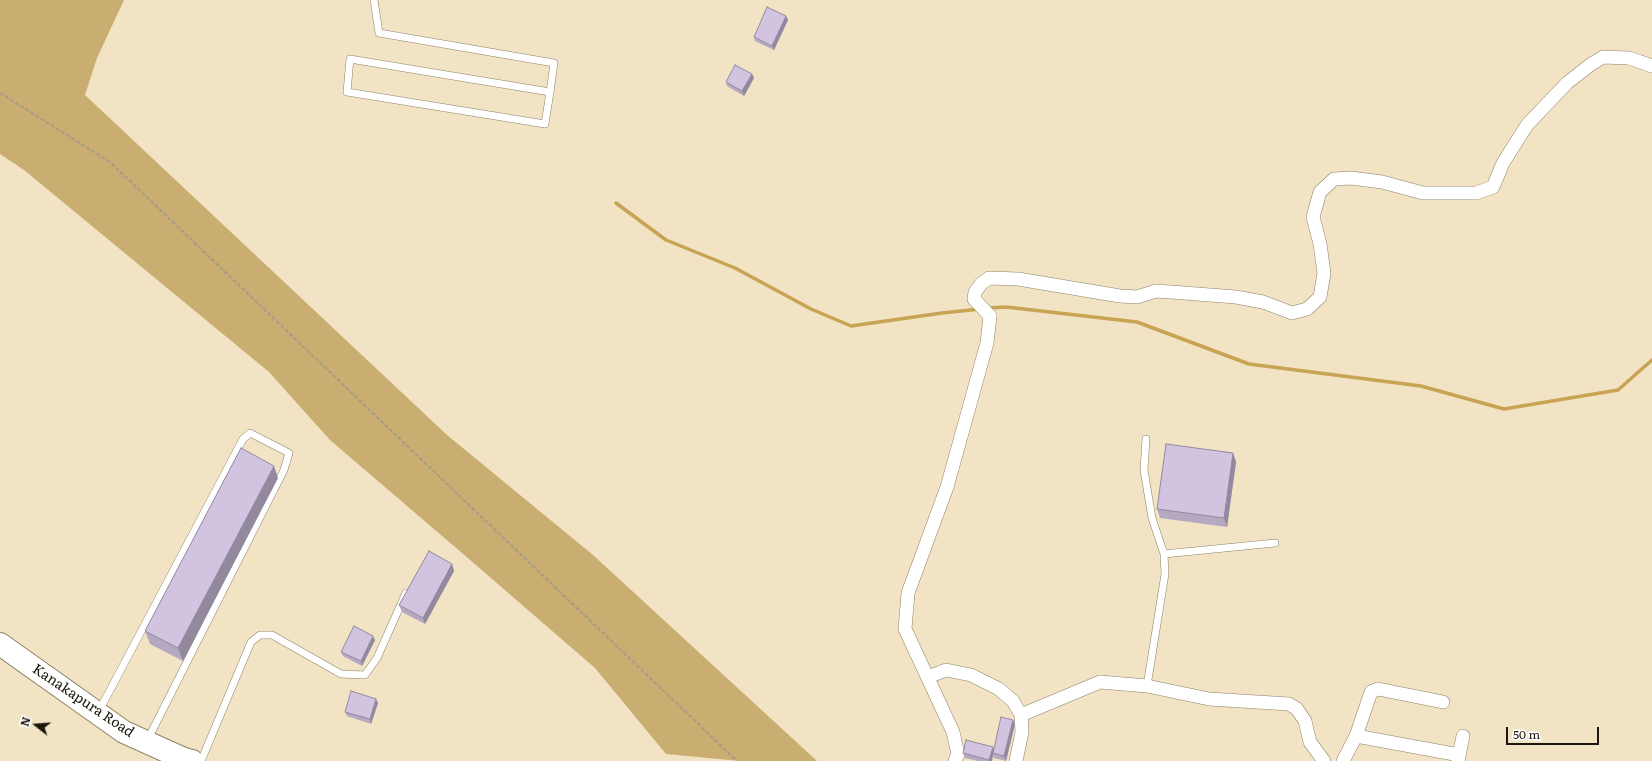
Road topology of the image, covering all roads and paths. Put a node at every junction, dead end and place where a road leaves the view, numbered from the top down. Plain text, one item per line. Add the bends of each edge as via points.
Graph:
1 (374, 0) edge
2 (1652, 66) edge
3 (550, 92) junction
4 (0, 93) edge
5 (1146, 438) dead end
6 (1275, 543) dead end
7 (1164, 554) junction
8 (406, 593) edge
9 (0, 644) edge
10 (928, 677) junction
11 (1147, 686) junction
12 (1443, 702) dead end
13 (98, 713) junction
14 (1021, 715) junction
15 (1356, 736) junction
16 (1463, 736) dead end
17 (146, 742) junction
18 (1458, 758) edge
19 (1322, 760) edge
20 (192, 761) edge
21 (201, 761) edge
22 (737, 761) edge
23 (955, 761) edge
24 (1016, 761) edge
25 (1343, 761) edge

1 - 3 lane via 379,33 554,63
2 - 10 street via 1629,58 1603,57 1590,65 1567,83 1527,125 1503,163 1493,187 1476,193 1422,193 1382,182 1351,178 1334,179 1320,192 1313,217 1324,273 1320,297 1307,309 1292,313 1263,302 1236,297 1156,291 1137,297 1120,296 1018,279 989,278 981,284 975,292 974,299 990,316 987,343 947,487 908,593 905,628
3 - 3 lane via 545,124 347,92 350,59
4 - 22 path via 110,162
5 - 7 lane via 1144,470 1152,518
6 - 7 lane
7 - 11 lane via 1165,574
8 - 21 lane via 377,658 365,675 341,674 272,634 260,635 251,642
9 - 13 highway, Kanakapura Road
10 - 14 street via 946,670 971,675 998,689 1013,701
10 - 23 street via 953,732 958,754
11 - 14 street via 1100,682
11 - 19 street via 1209,698 1289,704 1297,709 1305,721 1310,742
12 - 15 street via 1378,689 1371,692
13 - 17 highway, Kanakapura Road via 124,732
13 - 17 lane via 243,439 250,433 289,453 284,470
14 - 24 street via 1022,732
15 - 18 street
15 - 25 street
16 - 18 street
17 - 20 highway, Kanakapura Road

